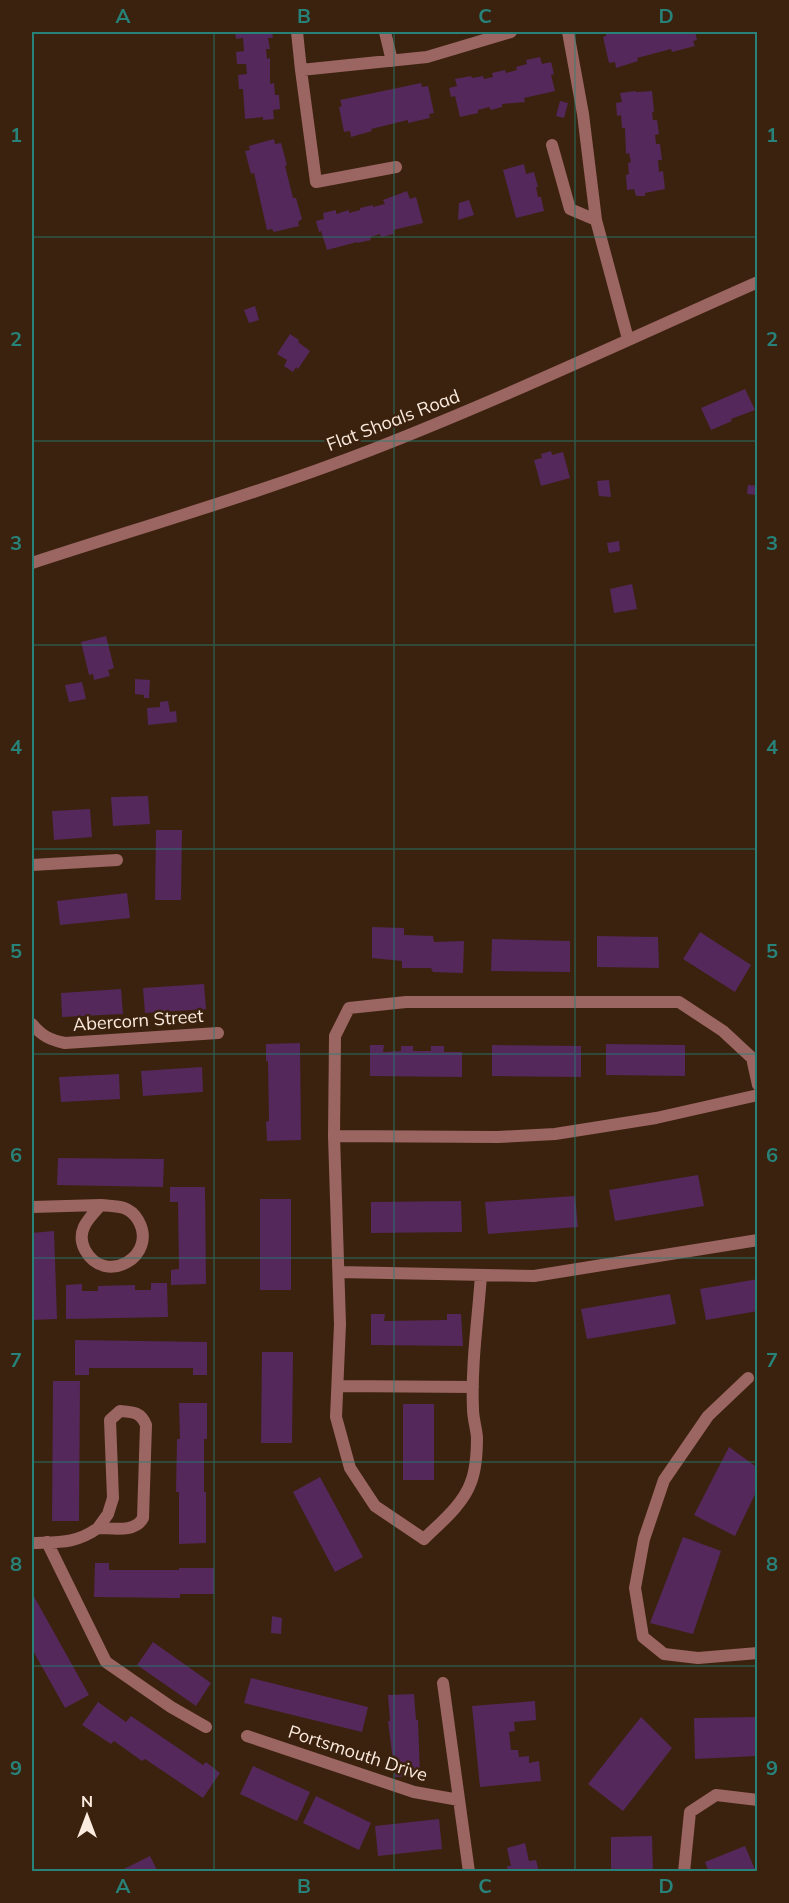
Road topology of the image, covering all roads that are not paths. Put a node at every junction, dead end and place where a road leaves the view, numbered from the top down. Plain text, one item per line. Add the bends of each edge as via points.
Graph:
1 (297, 32) edge
2 (385, 32) edge
3 (511, 32) edge
4 (568, 32) edge
5 (392, 61) junction
6 (301, 70) junction
7 (552, 145) dead end
8 (396, 167) dead end
9 (596, 220) junction
10 (758, 282) edge
11 (628, 339) junction
12 (32, 562) edge
13 (117, 860) dead end
14 (32, 865) edge
15 (32, 1024) edge
16 (218, 1033) dead end
17 (757, 1083) edge
18 (758, 1095) edge
19 (334, 1136) junction
20 (101, 1205) junction
21 (32, 1208) edge
22 (758, 1240) edge
23 (339, 1272) junction
24 (481, 1275) junction
25 (748, 1378) dead end
26 (338, 1386) junction
27 (473, 1388) junction
28 (98, 1528) junction
29 (47, 1542) junction
30 (32, 1543) edge
31 (758, 1653) edge
32 (443, 1683) dead end
33 (206, 1727) dead end
34 (247, 1736) dead end
35 (459, 1800) junction
36 (758, 1800) edge
37 (469, 1872) edge
38 (684, 1872) edge

1 - 6 street
2 - 5 street
3 - 5 street via 427,57
4 - 9 street
5 - 6 street
6 - 8 street via 316,182
7 - 9 street via 570,209
9 - 11 street
10 - 11 street, Flat Shoals Road
11 - 12 street, Flat Shoals Road via 370,450 245,495
13 - 14 street
15 - 16 street, Abercorn Street via 52,1041 65,1043
17 - 19 street via 752,1058 723,1031 679,1002 406,1002 350,1008 335,1036
18 - 19 street via 656,1118 555,1134
19 - 23 street
20 - 20 street via 84,1224 83,1247 99,1264 123,1265 140,1249 141,1226 125,1208
20 - 21 street
22 - 24 street via 534,1276
23 - 24 street
23 - 26 street
24 - 27 street
25 - 31 street via 708,1416 664,1480 644,1539 635,1588 643,1637 664,1654 698,1658
26 - 27 street
26 - 27 street via 336,1416 350,1467 375,1506 424,1539 471,1484 477,1438
28 - 28 street via 113,1498 110,1420 120,1411 136,1412 146,1425 143,1518 133,1528
28 - 29 street via 72,1541
29 - 30 street
29 - 33 street via 106,1662
32 - 35 street
34 - 35 street, Portsmouth Drive via 414,1792
35 - 37 street
36 - 38 street via 716,1795 690,1812

